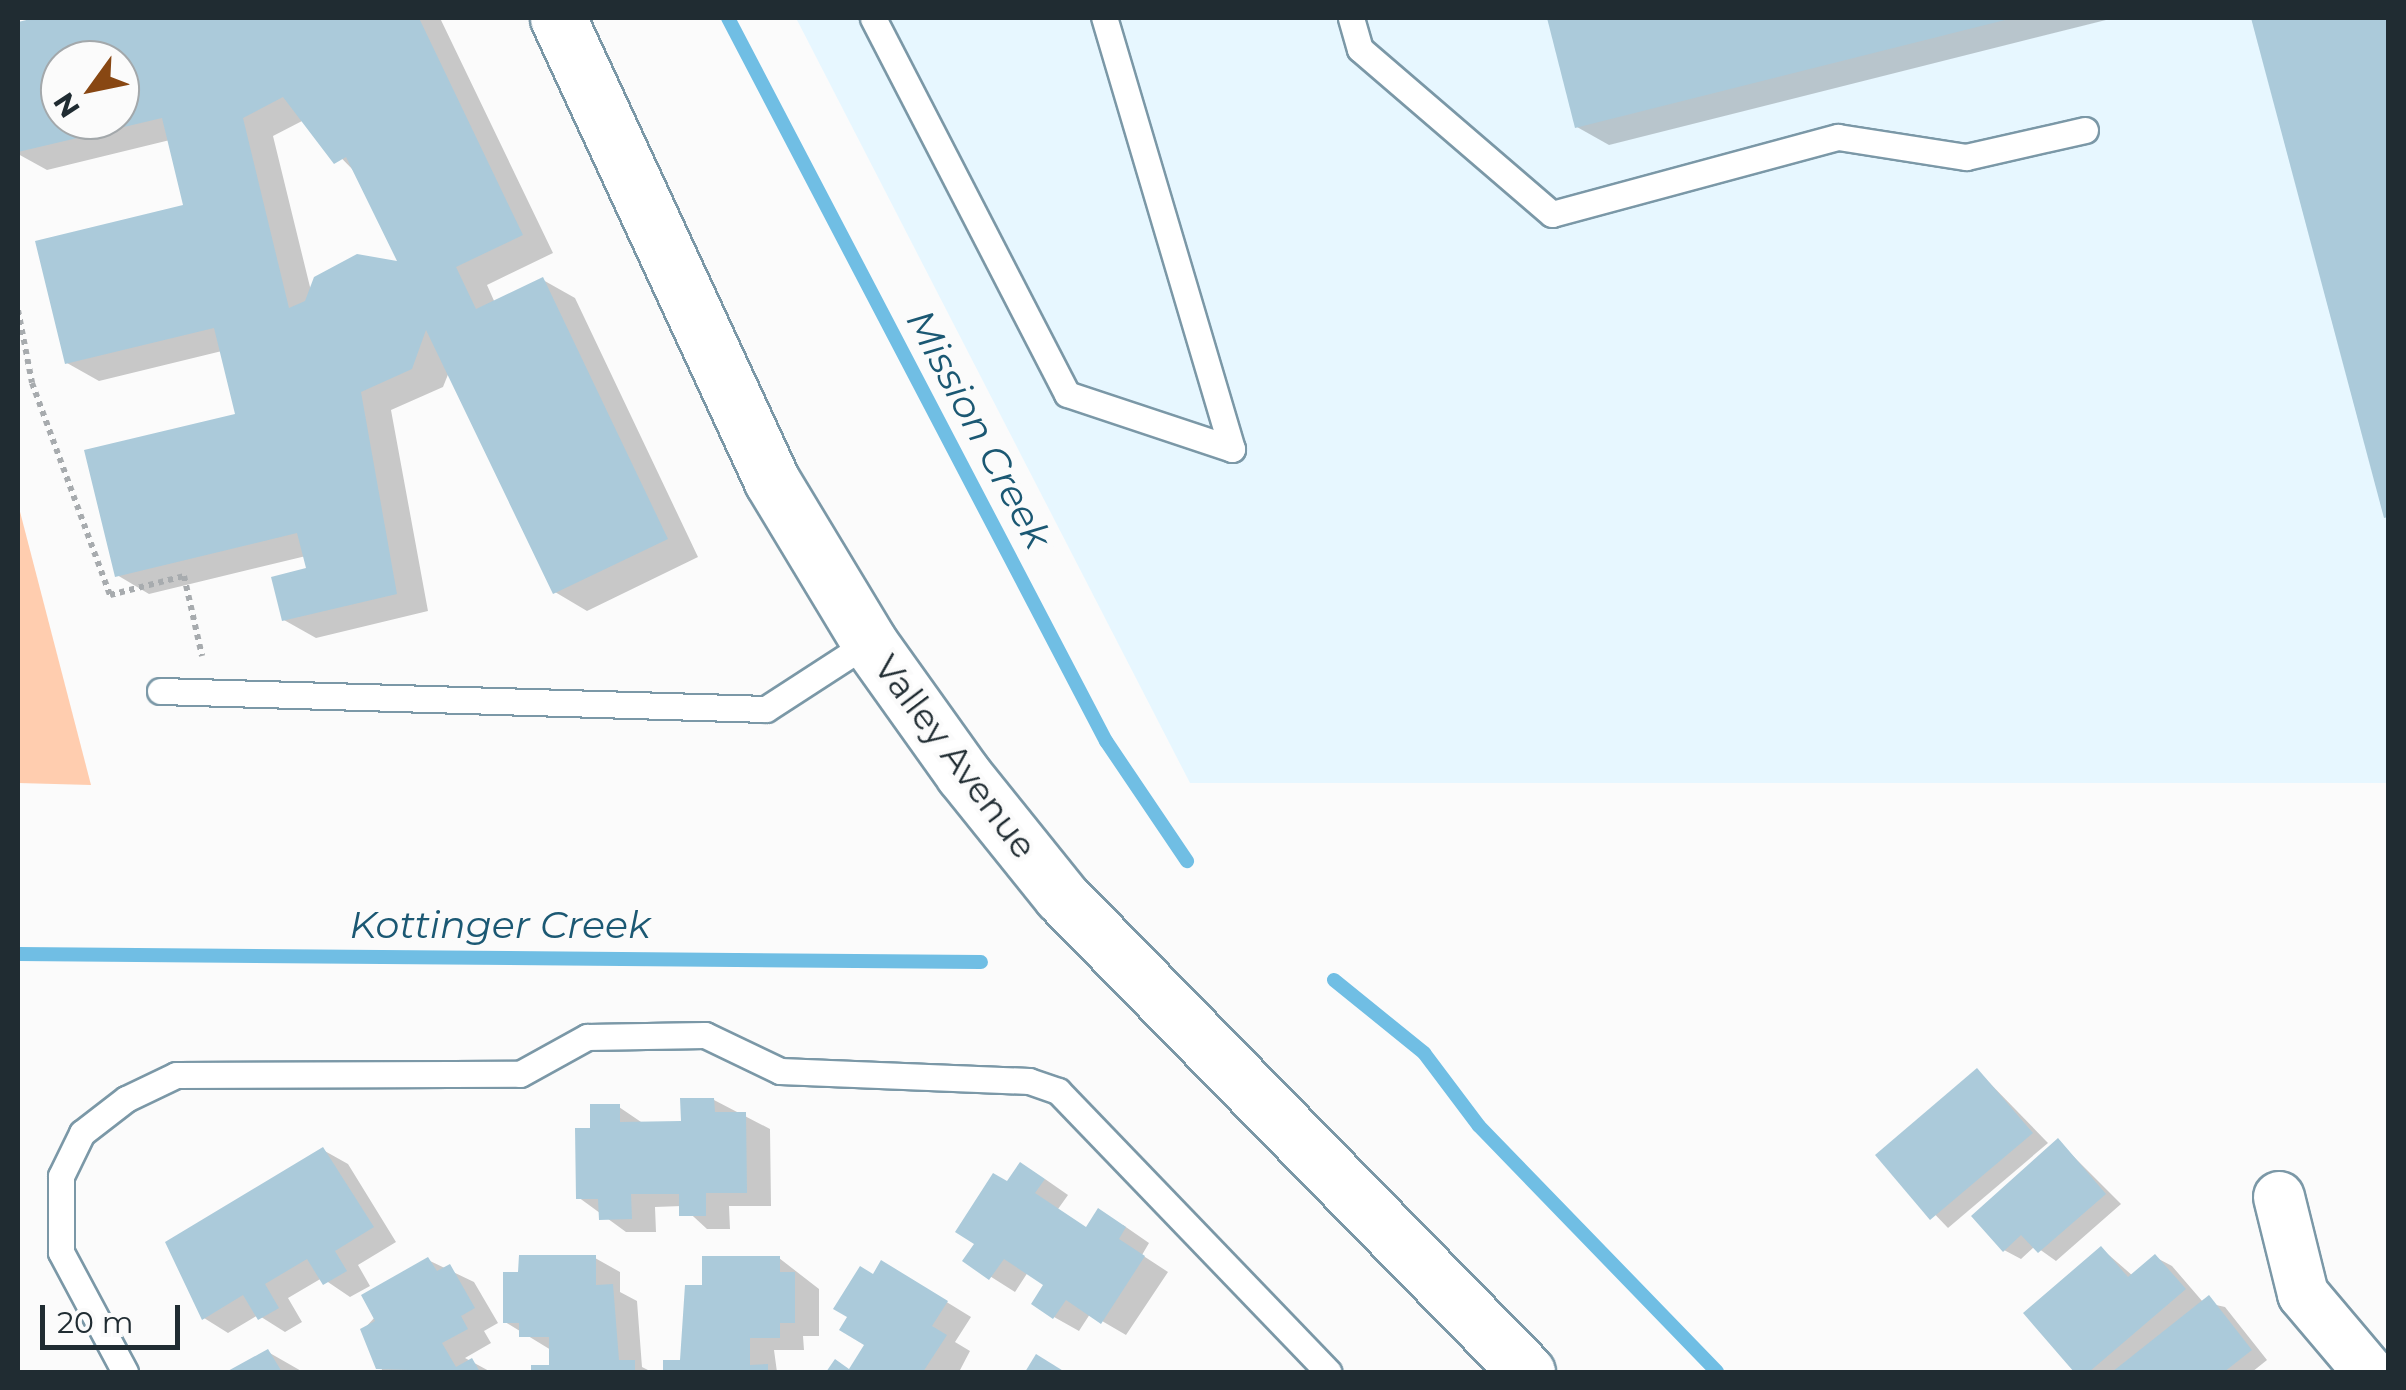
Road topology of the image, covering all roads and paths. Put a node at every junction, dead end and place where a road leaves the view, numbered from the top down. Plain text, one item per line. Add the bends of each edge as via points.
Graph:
1 (558, 18) edge
2 (874, 18) edge
3 (1104, 18) edge
4 (1351, 18) edge
5 (2085, 130) dead end
6 (18, 310) edge
7 (869, 642) junction
8 (160, 691) dead end
9 (211, 693) junction
10 (2279, 1197) dead end
11 (125, 1372) edge
12 (1328, 1372) edge
13 (1528, 1372) edge
14 (2369, 1372) edge

1 - 7 street, Valley Avenue via 772,481
2 - 3 lane via 1067,394 1232,449
4 - 5 lane via 1360,49 1552,214 1838,138 1966,156
6 - 9 path via 32,383 110,595 184,576
7 - 9 lane via 766,709
7 - 13 street, Valley Avenue via 1060,896
8 - 9 lane
10 - 14 street via 2303,1294
11 - 12 lane via 61,1252 61,1176 82,1133 126,1100 176,1075 520,1074 588,1037 705,1035 780,1071 1029,1081 1058,1091

